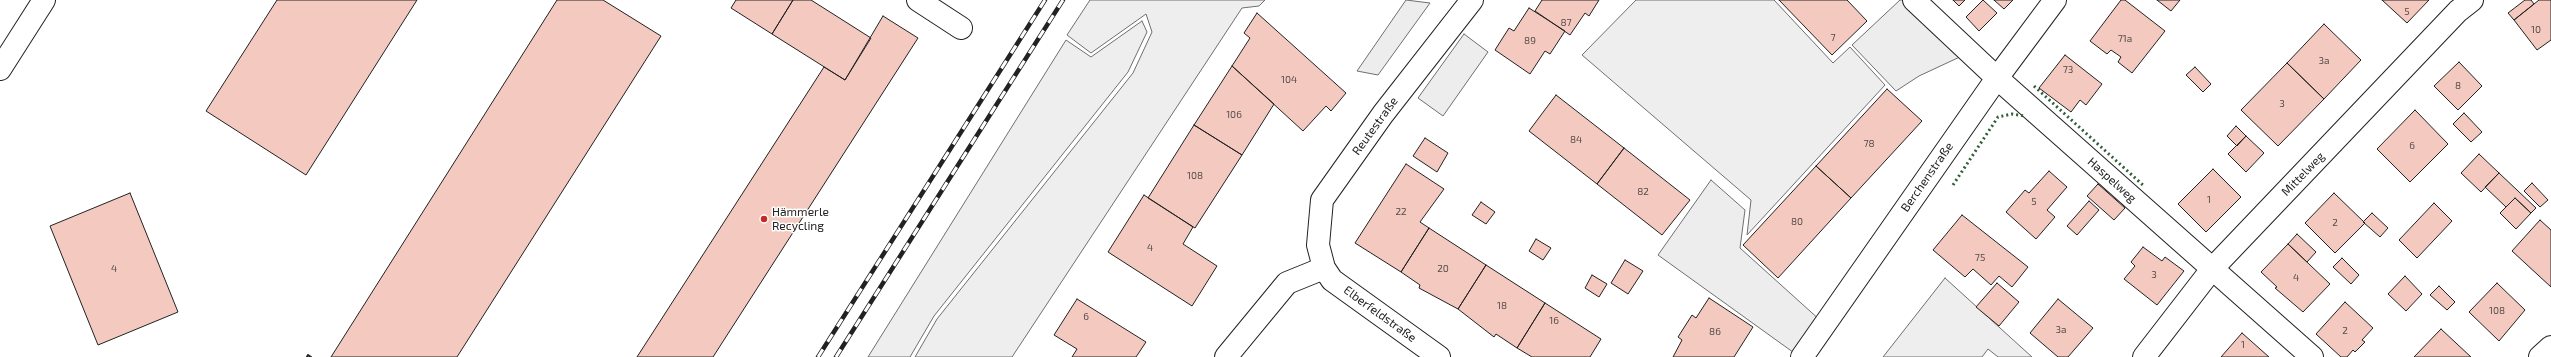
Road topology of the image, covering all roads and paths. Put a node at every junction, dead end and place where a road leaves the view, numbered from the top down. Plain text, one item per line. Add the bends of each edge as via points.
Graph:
1 (44, 0) edge
2 (918, 0) edge
3 (1472, 0) edge
4 (1914, 0) edge
5 (2055, 0) edge
6 (2472, 0) edge
7 (961, 28) dead end
8 (0, 69) edge
9 (1997, 78) junction
10 (1324, 268) junction
11 (2212, 268) junction
12 (2551, 347) edge
13 (1226, 357) edge
14 (1439, 357) edge
15 (1802, 357) edge
16 (2144, 357) edge
17 (2312, 357) edge
18 (2540, 357) edge

1 - 8 street
2 - 7 street
3 - 10 street, Reutestraße via 1322,200 1318,245
4 - 9 street, Haspelweg
5 - 9 street, Berchenstraße
6 - 11 street, Mittelweg via 2458,11
9 - 11 street, Haspelweg
9 - 15 street, Berchenstraße
10 - 13 street via 1287,283
10 - 14 street, Elberfeldstraße via 1332,280
11 - 16 street, Mittelweg
11 - 17 street, Haspelweg
12 - 18 street

